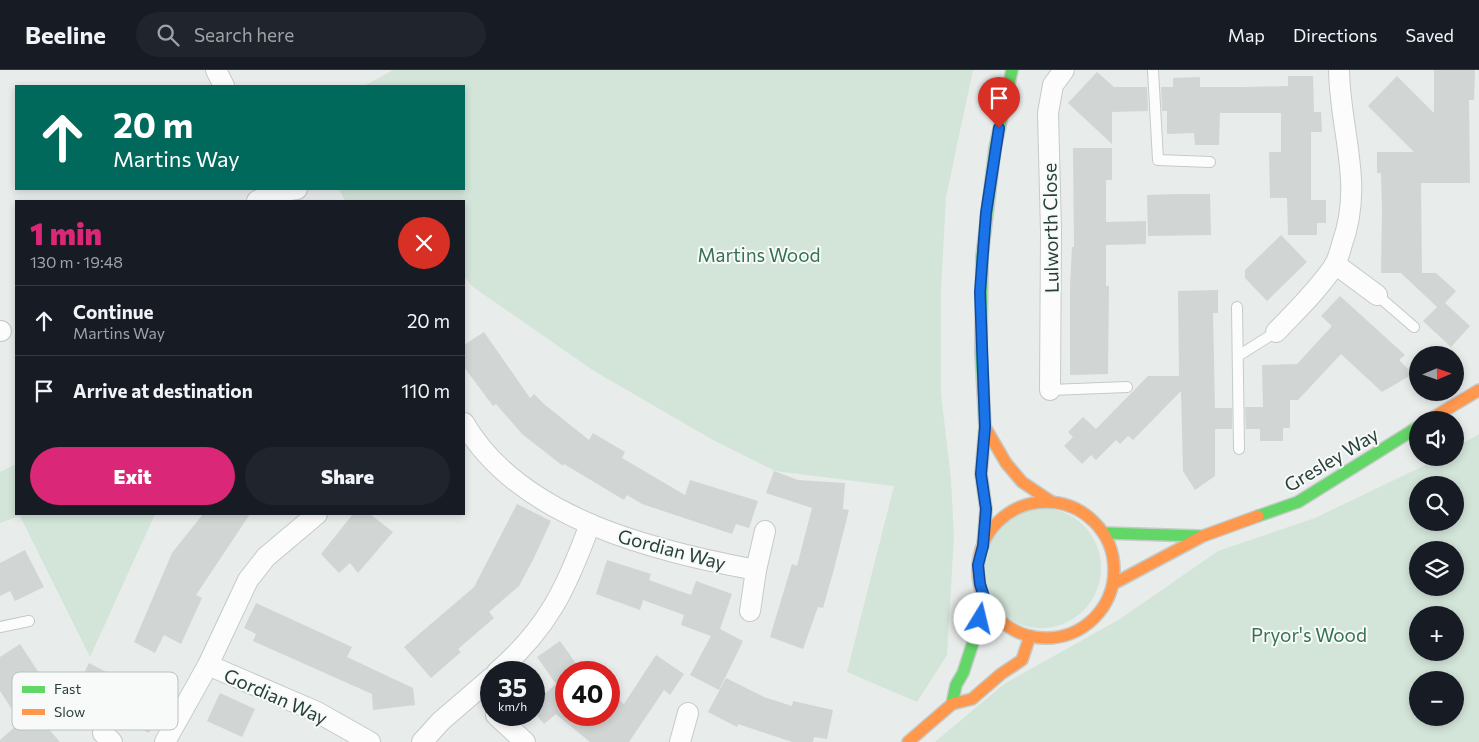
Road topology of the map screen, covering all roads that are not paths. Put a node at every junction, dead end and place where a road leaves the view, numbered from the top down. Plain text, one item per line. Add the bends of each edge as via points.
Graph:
1 (216, 70) edge
2 (1012, 70) edge
3 (1064, 70) edge
4 (1153, 70) edge
5 (1339, 70) edge
6 (224, 85) edge
7 (1210, 162) dead end
8 (275, 190) edge
9 (259, 200) edge
10 (1335, 264) junction
11 (1377, 295) joint
12 (1237, 307) dead end
13 (1414, 327) dead end
14 (1276, 332) joint
15 (1238, 356) junction
16 (1127, 387) dead end
17 (1050, 390) joint
18 (1479, 390) edge
19 (1444, 411) edge
20 (465, 426) edge
21 (985, 427) junction
22 (1409, 433) edge
23 (1239, 449) dead end
24 (1052, 502) junction
25 (311, 515) edge
26 (590, 524) junction
27 (765, 530) dead end
28 (1104, 533) junction
29 (1203, 536) junction
30 (983, 546) junction
31 (756, 570) junction
32 (1113, 584) junction
33 (986, 603) junction
34 (750, 611) dead end
35 (29, 621) dead end
36 (0, 627) edge
37 (1030, 636) junction
38 (508, 661) edge
39 (208, 665) junction
40 (480, 687) edge
41 (952, 704) junction
42 (688, 713) dead end
43 (178, 719) edge
44 (508, 726) edge
45 (172, 730) edge
46 (165, 742) edge
47 (370, 742) edge
48 (422, 742) edge
49 (525, 742) edge
50 (680, 742) edge
51 (908, 742) edge

1 - 6 street
2 - 21 street via 995,148 982,256 981,352
3 - 17 street, Lulworth Close via 1053,85 1048,113
4 - 7 lane via 1158,160
5 - 10 street via 1353,188 1351,212
8 - 9 street
10 - 11 street
10 - 14 street
11 - 13 lane
12 - 15 lane
14 - 15 lane
15 - 23 lane
16 - 17 lane
18 - 19 street
20 - 26 street, Gordian Way via 495,464 534,493
21 - 24 street via 1006,463 1022,482
21 - 30 street via 981,474 986,509
22 - 29 street, Gresley Way via 1298,502
24 - 28 street via 1072,507 1090,518
24 - 30 street via 1032,503 1011,512 994,526
25 - 39 street, Gordian Way via 266,557 248,580
26 - 31 street, Gordian Way via 640,544
26 - 38 street via 572,574 554,608 533,637
27 - 31 street
28 - 29 street, Gresley Way
28 - 32 street via 1111,549
29 - 32 street, Gresley Way
30 - 33 street via 978,565
31 - 34 street
32 - 37 street via 1106,604 1091,621 1073,633 1052,638
33 - 37 street via 1012,629
33 - 41 street
35 - 36 lane
37 - 41 street via 1022,660 972,699
39 - 43 street, Gordian Way
39 - 47 street, Gordian Way via 317,712
40 - 48 street
41 - 51 street
42 - 50 street
44 - 49 street
45 - 46 street, Gordian Way

